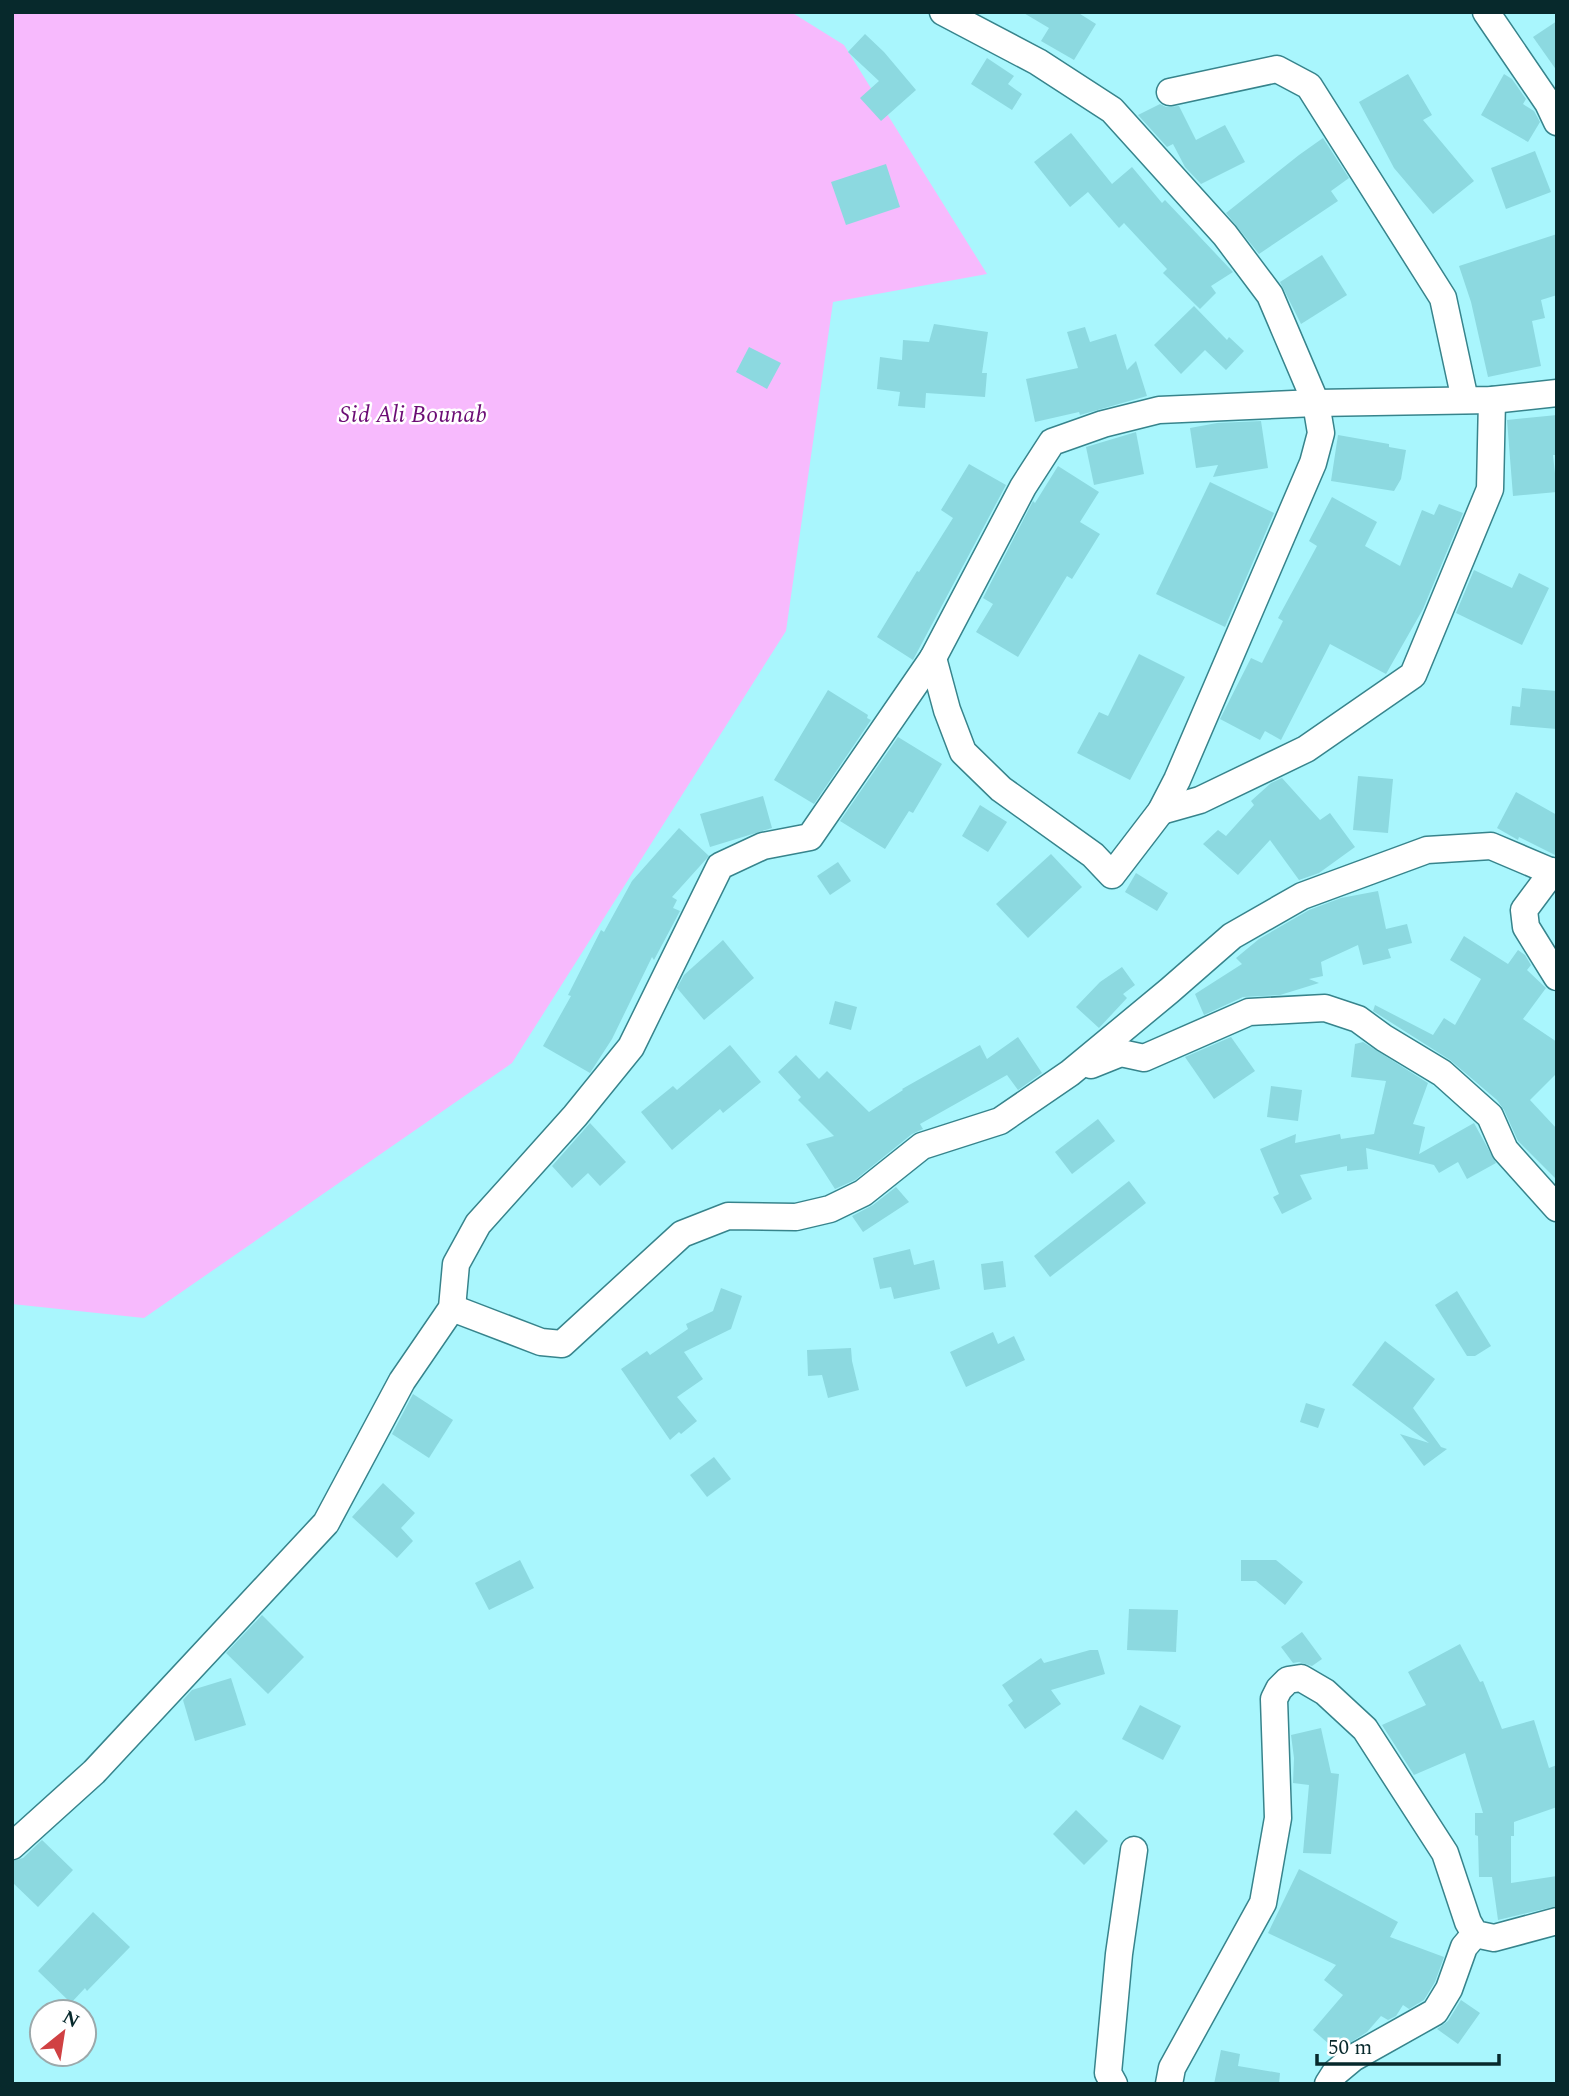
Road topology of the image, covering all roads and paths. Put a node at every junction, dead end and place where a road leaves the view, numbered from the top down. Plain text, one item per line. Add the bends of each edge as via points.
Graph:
1 (943, 12) edge
2 (1486, 12) edge
3 (1171, 92) dead end
4 (1557, 122) edge
5 (1557, 393) edge
6 (1465, 400) junction
7 (1492, 400) junction
8 (1316, 403) junction
9 (933, 658) junction
10 (1161, 811) junction
11 (1555, 873) edge
12 (1557, 977) edge
13 (1070, 1073) junction
14 (1557, 1208) edge
15 (452, 1308) junction
16 (12, 1846) edge
17 (1134, 1850) dead end
18 (1557, 1921) edge
19 (1475, 1934) junction
20 (1114, 2084) edge
21 (1169, 2084) edge
22 (1328, 2084) edge

1 - 8 street via 1038,62 1112,110 1224,235 1270,295
2 - 4 street
3 - 6 street via 1277,69 1309,86 1443,298
5 - 7 street
6 - 7 street
6 - 8 street
7 - 10 street via 1490,489 1413,675 1306,749 1200,800
8 - 9 street via 1158,410 1052,442 1023,487
8 - 10 street via 1321,433 1313,463
9 - 10 street via 963,752 1001,789 1093,855 1112,875
9 - 15 street via 810,837 764,846 720,866 631,1047 478,1224 456,1265
11 - 12 street via 1524,910 1526,927
11 - 13 street via 1491,846 1427,850 1302,896 1232,936
13 - 14 street via 1121,1053 1144,1058 1249,1012 1325,1008 1358,1019 1442,1073 1490,1116 1505,1150
13 - 15 street via 1000,1121 922,1146 863,1193 830,1209 796,1217 727,1216 681,1234 562,1344 541,1342
15 - 16 street via 402,1381 326,1523 94,1772
17 - 20 street via 1108,2073
18 - 19 street via 1494,1938
19 - 21 street via 1445,1853 1365,1729 1325,1692 1301,1678 1288,1680 1274,1699 1278,1818 1263,1903 1172,2068
19 - 22 street via 1464,1947 1435,2012 1353,2058

